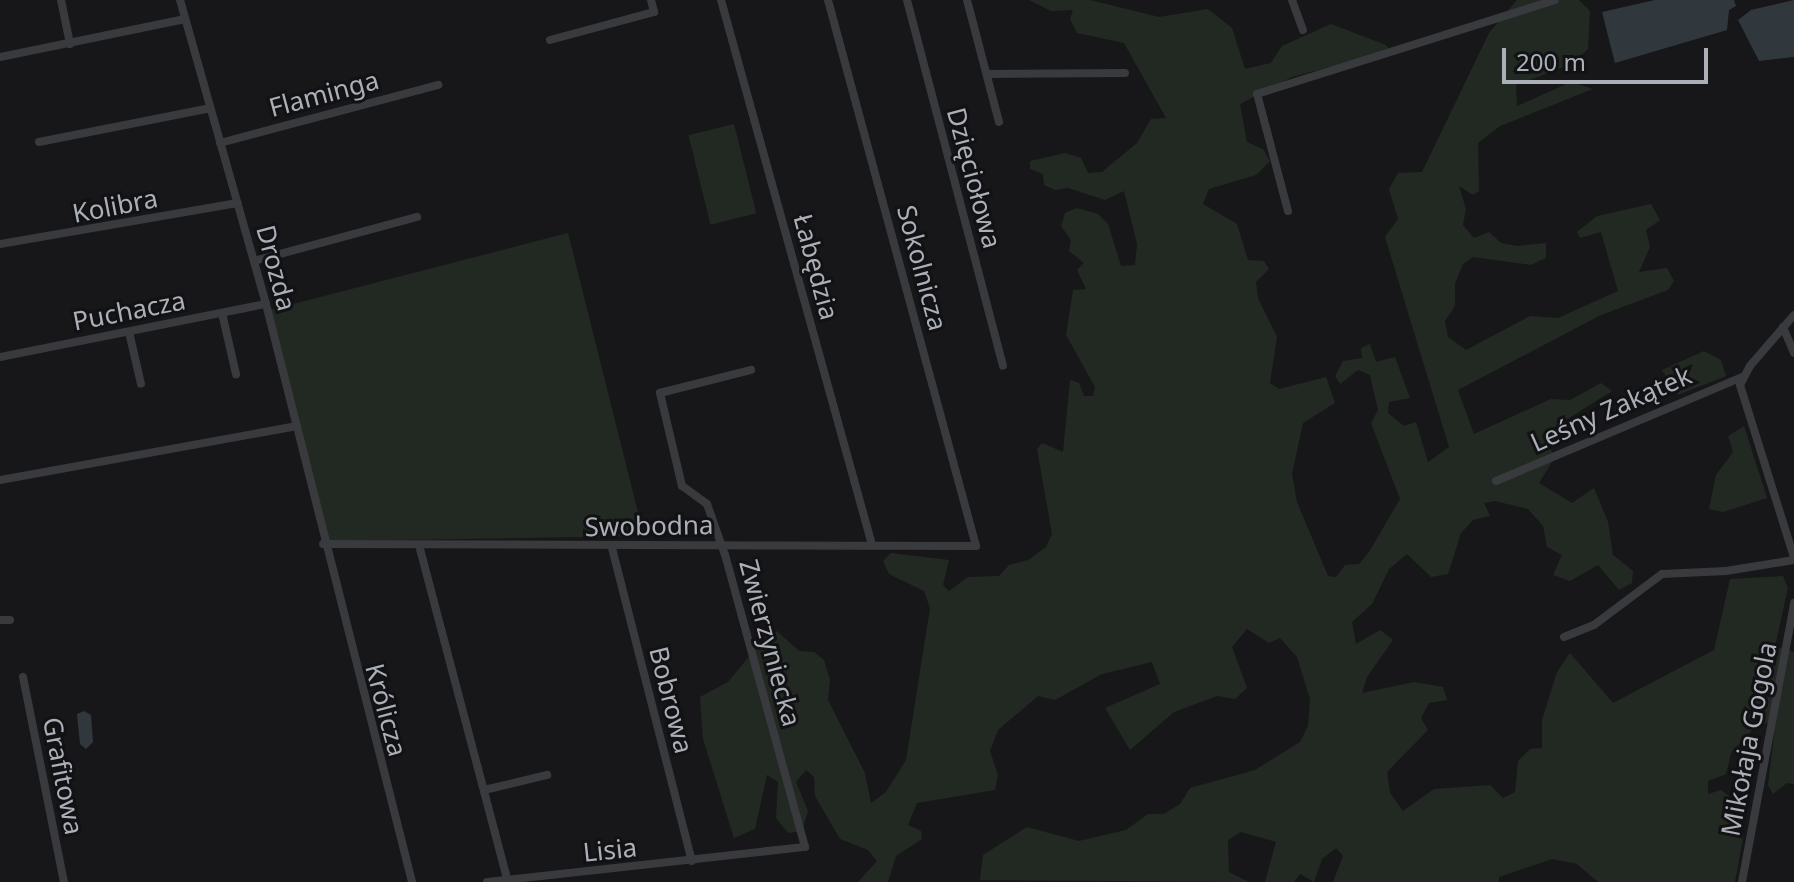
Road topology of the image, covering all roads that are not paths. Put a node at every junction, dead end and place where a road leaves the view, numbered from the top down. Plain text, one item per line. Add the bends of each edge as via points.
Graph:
1 (61, 0) edge
2 (180, 0) edge
3 (651, 0) edge
4 (721, 0) edge
5 (828, 0) edge
6 (907, 0) edge
7 (967, 0) edge
8 (1292, 0) edge
9 (1555, 0) edge
10 (185, 19) junction
11 (1303, 30) dead end
12 (550, 40) dead end
13 (70, 44) junction
14 (0, 57) edge
15 (1125, 73) dead end
16 (987, 74) junction
17 (438, 85) dead end
18 (210, 108) junction
19 (999, 122) dead end
20 (39, 142) dead end
21 (220, 143) junction
22 (237, 203) junction
23 (1288, 211) dead end
24 (417, 217) dead end
25 (0, 244) edge
26 (254, 261) junction
27 (266, 304) junction
28 (222, 313) junction
29 (1794, 315) edge
30 (1783, 327) junction
31 (129, 332) junction
32 (1794, 353) edge
33 (0, 357) edge
34 (1003, 366) dead end
35 (751, 370) dead end
36 (236, 374) dead end
37 (1742, 377) junction
38 (141, 384) dead end
39 (297, 426) junction
40 (0, 480) edge
41 (1496, 481) dead end
42 (720, 545) junction
43 (872, 545) junction
44 (323, 546) junction
45 (976, 546) joint
46 (612, 548) junction
47 (420, 549) junction
48 (1794, 558) edge
49 (1794, 603) edge
50 (1564, 637) dead end
51 (23, 677) dead end
52 (547, 775) dead end
53 (484, 790) junction
54 (737, 856) joint
55 (692, 861) junction
56 (508, 881) edge
57 (64, 882) edge
58 (412, 882) edge
59 (487, 882) edge
60 (1742, 882) edge

1 - 13 street
2 - 10 street, Drozda
3 - 12 street via 654,12
4 - 43 street, Łabędzia
5 - 45 street, Sokolnicza
6 - 34 street, Dzięciołowa
7 - 16 street
8 - 11 street
9 - 23 street via 1257,94
10 - 13 street
10 - 18 street, Drozda
13 - 14 street
15 - 16 street
16 - 19 street
17 - 21 street, Flaminga
18 - 20 street
18 - 21 street, Drozda
21 - 22 street, Drozda
22 - 25 street, Kolibra
22 - 26 street, Drozda
24 - 26 street
26 - 27 street, Drozda
27 - 28 street, Puchacza
27 - 39 street, Drozda
28 - 31 street, Puchacza
28 - 36 street
29 - 30 street
30 - 32 street
30 - 37 street
31 - 33 street, Puchacza
31 - 38 street
35 - 42 street, Zwierzyniecka via 660,393 682,486 707,504
37 - 41 street, Leśny Zakątek
37 - 48 street via 1743,400
39 - 40 street
39 - 44 street, Drozda
42 - 43 street, Swobodna
42 - 46 street, Swobodna
42 - 54 street, Zwierzyniecka via 805,847
43 - 45 street, Swobodna
44 - 47 street, Swobodna
44 - 58 street, Królicza
46 - 47 street, Swobodna
46 - 55 street, Bobrowa
47 - 53 street
48 - 50 street via 1726,571 1662,574 1594,625
49 - 60 street, Mikołaja Gogola
51 - 57 street, Grafitowa
52 - 53 street
53 - 56 street
54 - 55 street, Lisia
55 - 56 street, Lisia
56 - 59 street, Lisia

